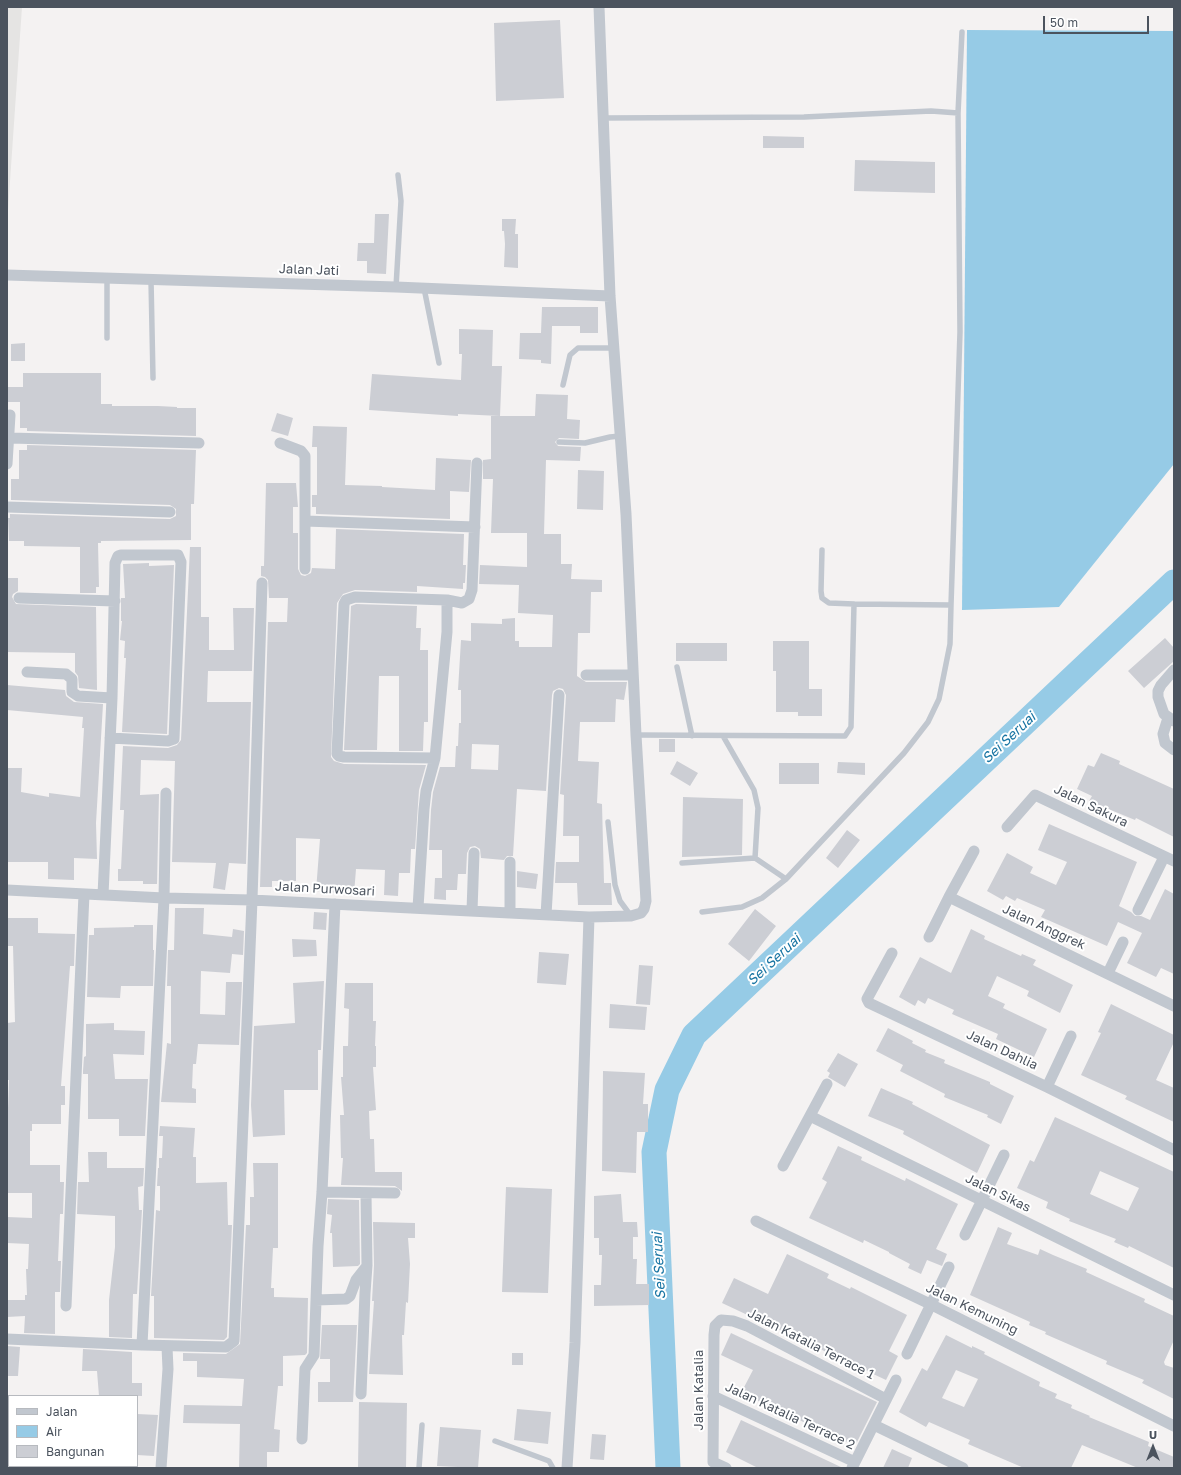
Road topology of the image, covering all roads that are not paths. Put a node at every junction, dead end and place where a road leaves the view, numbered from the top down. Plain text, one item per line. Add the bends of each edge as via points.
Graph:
1 (600, 7) edge
2 (962, 32) dead end
3 (958, 113) junction
4 (604, 118) junction
5 (398, 176) dead end
6 (7, 275) edge
7 (106, 278) junction
8 (151, 280) junction
9 (396, 287) junction
10 (424, 288) junction
11 (610, 296) junction
12 (106, 338) dead end
13 (614, 348) junction
14 (439, 363) dead end
15 (154, 378) dead end
16 (563, 385) dead end
17 (10, 415) dead end
18 (620, 436) junction
19 (10, 438) junction
20 (559, 442) dead end
21 (199, 443) dead end
22 (280, 443) dead end
23 (477, 463) dead end
24 (7, 464) edge
25 (7, 507) edge
26 (170, 512) dead end
27 (305, 521) junction
28 (475, 527) junction
29 (822, 550) dead end
30 (305, 569) dead end
31 (262, 583) dead end
32 (20, 598) dead end
33 (448, 600) junction
34 (115, 601) junction
35 (854, 604) junction
36 (950, 605) junction
37 (677, 668) dead end
38 (1174, 670) edge
39 (27, 672) dead end
40 (586, 675) dead end
41 (633, 675) junction
42 (559, 695) dead end
43 (112, 698) junction
44 (1171, 719) edge
45 (636, 735) junction
46 (692, 736) junction
47 (723, 736) junction
48 (110, 738) junction
49 (1174, 750) edge
50 (436, 758) junction
51 (166, 793) dead end
52 (608, 822) dead end
53 (1007, 827) dead end
54 (974, 851) dead end
55 (474, 854) dead end
56 (755, 858) junction
57 (1169, 859) edge
58 (510, 862) dead end
59 (682, 863) dead end
60 (786, 879) junction
61 (7, 890) edge
62 (84, 894) junction
63 (103, 895) junction
64 (949, 897) junction
65 (164, 898) junction
66 (252, 900) junction
67 (335, 904) junction
68 (418, 908) junction
69 (1138, 910) dead end
70 (472, 911) junction
71 (702, 912) dead end
72 (510, 913) junction
73 (546, 915) junction
74 (636, 915) junction
75 (589, 917) junction
76 (929, 937) dead end
77 (1123, 942) dead end
78 (892, 953) dead end
79 (1108, 973) junction
80 (1174, 1006) edge
81 (1071, 1036) dead end
82 (827, 1084) dead end
83 (1048, 1087) junction
84 (810, 1116) junction
85 (1174, 1150) edge
86 (1004, 1156) dead end
87 (783, 1166) dead end
88 (322, 1192) junction
89 (366, 1193) junction
90 (395, 1193) dead end
91 (983, 1201) junction
92 (756, 1221) dead end
93 (965, 1235) dead end
94 (368, 1265) junction
95 (949, 1267) dead end
96 (1174, 1295) edge
97 (316, 1300) junction
98 (930, 1304) junction
99 (66, 1306) dead end
100 (721, 1320) joint
101 (7, 1339) edge
102 (142, 1346) junction
103 (167, 1347) junction
104 (907, 1354) dead end
105 (896, 1380) dead end
106 (361, 1394) dead end
107 (713, 1396) junction
108 (886, 1399) junction
109 (422, 1425) dead end
110 (874, 1425) junction
111 (1174, 1426) edge
112 (302, 1439) dead end
113 (495, 1441) dead end
114 (854, 1465) edge
115 (161, 1468) edge
116 (419, 1468) edge
117 (553, 1468) edge
118 (567, 1468) edge
119 (726, 1468) edge
120 (963, 1468) edge

1 - 4 street
2 - 3 lane
3 - 4 lane via 931,111 804,118
3 - 36 lane via 960,332
4 - 11 street
5 - 9 lane via 400,201
6 - 7 street, Jalan Jati
7 - 8 street, Jalan Jati
7 - 12 lane
8 - 9 street, Jalan Jati
8 - 15 lane
9 - 10 street, Jalan Jati
10 - 11 street, Jalan Jati
10 - 14 lane
11 - 13 street
13 - 16 lane via 578,348 570,355
13 - 18 street
17 - 19 street
18 - 20 lane via 585,443
18 - 41 street
19 - 21 street
19 - 24 street
22 - 27 street via 301,451 304,456
23 - 28 street
25 - 26 street
27 - 28 street
27 - 30 street
28 - 33 street via 472,590 469,599 462,603
29 - 35 lane via 822,598 830,603
31 - 66 street
32 - 34 street
33 - 50 street
33 - 50 street via 355,597 346,600 344,604 337,754 344,757
34 - 43 street
34 - 48 street via 115,562 118,556 180,557 174,739 168,741
35 - 36 lane
35 - 47 lane via 849,733 845,736
36 - 60 lane via 949,652 939,699 928,722 904,753
37 - 46 lane
38 - 44 street via 1160,685 1158,691 1160,706 1164,714
39 - 43 street via 66,674 72,679 72,692 78,696
40 - 41 street
41 - 45 street
42 - 73 street
43 - 48 street
44 - 49 street via 1163,734 1165,743
45 - 46 lane
45 - 74 street via 646,901
46 - 47 lane
47 - 56 lane via 754,790 758,808
48 - 63 street
50 - 68 street via 426,790
51 - 65 street
52 - 74 lane via 614,885 620,901
53 - 57 street, Jalan Sakura via 1035,794
54 - 64 street
55 - 70 street
56 - 59 lane
56 - 60 lane
57 - 69 street
58 - 72 street
60 - 71 lane via 752,904 730,910
61 - 62 street, Jalan Purwosari
62 - 63 street, Jalan Purwosari
62 - 99 street
63 - 65 street, Jalan Purwosari
64 - 76 street
64 - 79 street, Jalan Anggrek
65 - 66 street, Jalan Purwosari
65 - 102 street
66 - 67 street, Jalan Purwosari
66 - 103 street via 234,1341 226,1347
67 - 68 street, Jalan Purwosari
67 - 88 street
68 - 70 street, Jalan Purwosari
70 - 72 street, Jalan Purwosari
72 - 73 street, Jalan Purwosari
73 - 75 street, Jalan Purwosari
74 - 75 street, Jalan Purwosari
75 - 118 street via 575,1343
77 - 79 street
78 - 83 street, Jalan Dahlia via 867,999 869,1003
79 - 80 street, Jalan Anggrek
81 - 83 street
82 - 84 street
83 - 85 street, Jalan Dahlia
84 - 87 street
84 - 91 street, Jalan Sikas
86 - 91 street
88 - 89 street
88 - 97 street
89 - 90 street
89 - 94 street
91 - 93 street
91 - 96 street, Jalan Sikas
92 - 98 street, Jalan Kemuning
94 - 97 street via 356,1280 350,1296
94 - 106 street
95 - 98 street
97 - 112 street via 314,1355 305,1369
98 - 104 street
98 - 111 street, Jalan Kemuning
100 - 107 street, Jalan Katalia via 715,1326 714,1335
100 - 108 street, Jalan Katalia Terrace 1 via 747,1326
101 - 102 street
102 - 103 street
103 - 115 street via 168,1369
105 - 108 street
107 - 114 street, Jalan Katalia Terrace 2
107 - 119 street, Jalan Katalia via 713,1462
108 - 110 street
109 - 116 lane
110 - 114 street
110 - 120 street
113 - 117 lane via 549,1462

